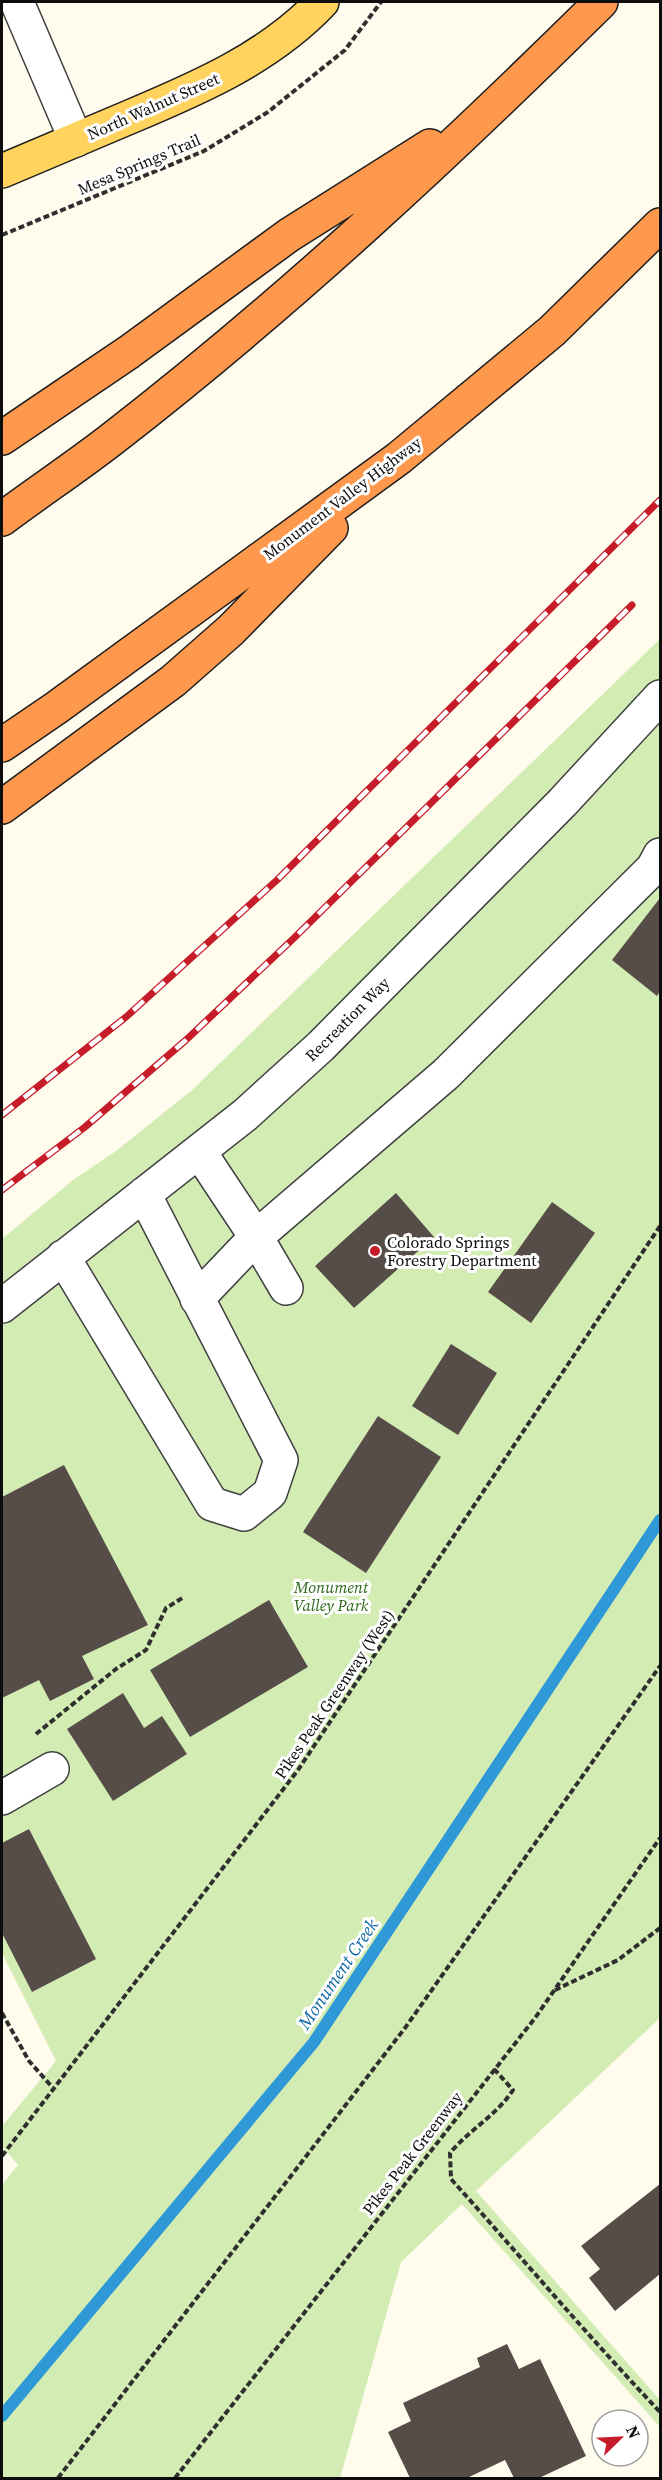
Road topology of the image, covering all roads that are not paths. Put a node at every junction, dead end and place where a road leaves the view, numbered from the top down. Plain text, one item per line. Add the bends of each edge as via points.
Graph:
1 (17, 2) edge
2 (322, 2) edge
3 (601, 2) edge
4 (500, 102) junction
5 (76, 140) junction
6 (2, 171) edge
7 (660, 225) edge
8 (2, 438) edge
9 (399, 458) junction
10 (2, 519) edge
11 (660, 697) edge
12 (2, 745) edge
13 (2, 807) edge
14 (660, 855) edge
15 (199, 1151) junction
16 (144, 1194) junction
17 (256, 1237) junction
18 (63, 1257) junction
19 (286, 1288) dead end
20 (197, 1299) junction
21 (2, 1306) edge
22 (52, 1768) dead end
23 (5, 1790) edge

1 - 5 street
2 - 5 main road, North Walnut Street via 265,50 208,84
3 - 4 highway
4 - 8 highway via 289,235 129,352
4 - 10 highway via 332,256 112,439
5 - 6 main road, North Walnut Street
7 - 9 highway, Monument Valley Highway via 552,331
9 - 12 highway, Monument Valley Highway
9 - 13 highway via 231,630 173,681
11 - 15 street, Recreation Way via 562,804 321,1046
14 - 17 street via 653,868 446,1074
15 - 16 street, Recreation Way
15 - 17 street
16 - 18 street, Recreation Way
16 - 20 street
17 - 19 street
17 - 20 street
18 - 20 street via 212,1504 244,1514 270,1493 280,1460
18 - 21 street, Recreation Way
22 - 23 street

